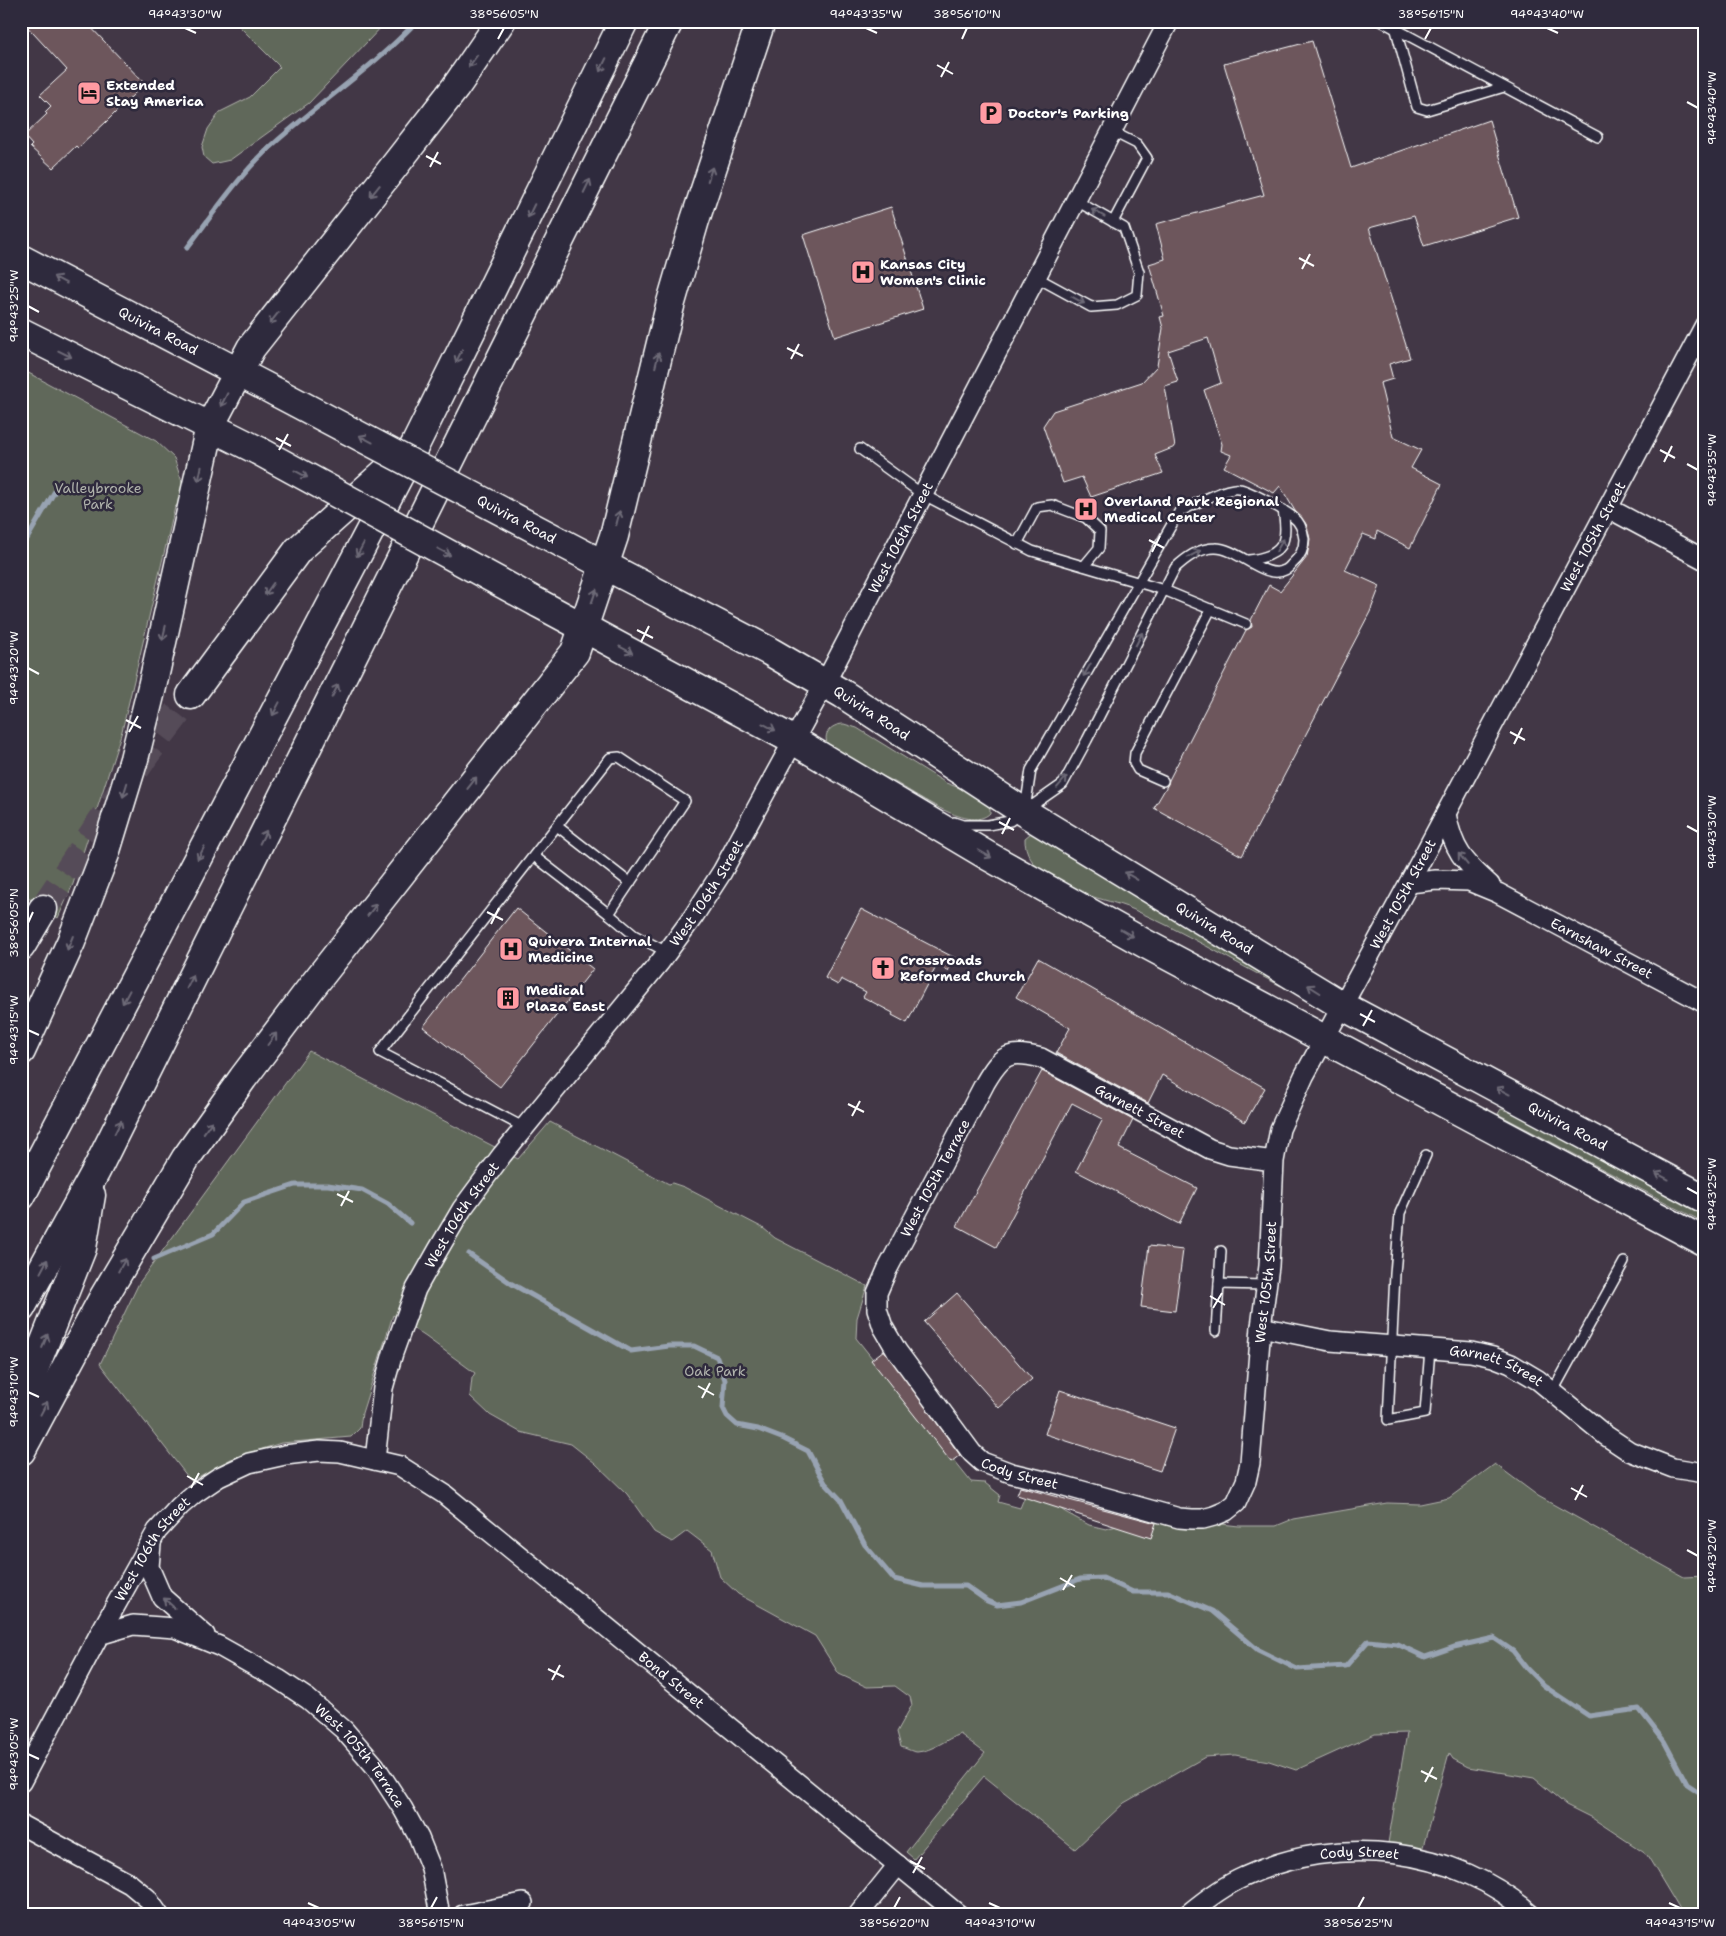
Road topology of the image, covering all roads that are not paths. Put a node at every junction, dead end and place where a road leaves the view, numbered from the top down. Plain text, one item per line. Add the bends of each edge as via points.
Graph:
1 (501, 21) edge
2 (624, 21) edge
3 (669, 21) edge
4 (761, 21) edge
5 (1169, 21) edge
6 (1381, 21) edge
7 (1396, 30) junction
8 (1504, 87) junction
9 (1111, 131) junction
10 (1598, 137) dead end
11 (1075, 200) junction
12 (1113, 222) junction
13 (21, 259) edge
14 (1035, 277) junction
15 (1705, 325) edge
16 (21, 332) edge
17 (238, 373) junction
18 (210, 426) junction
19 (415, 445) junction
20 (860, 448) dead end
21 (922, 494) junction
22 (1608, 508) junction
23 (1283, 510) junction
24 (1017, 544) junction
25 (1249, 560) junction
26 (1705, 560) edge
27 (604, 564) junction
28 (1084, 566) junction
29 (1137, 582) junction
30 (1164, 590) junction
31 (1211, 609) junction
32 (1246, 624) dead end
33 (583, 626) junction
34 (825, 683) junction
35 (191, 695) tunnel mouth
36 (793, 740) junction
37 (1163, 781) dead end
38 (1024, 812) junction
39 (1446, 814) junction
40 (947, 819) dead end
41 (557, 826) junction
42 (534, 856) junction
43 (630, 883) junction
44 (1409, 883) junction
45 (1498, 892) junction
46 (42, 909) tunnel mouth
47 (609, 914) junction
48 (21, 946) edge
49 (667, 952) junction
50 (1705, 1003) edge
51 (1343, 1006) junction
52 (1324, 1040) junction
53 (21, 1051) edge
54 (1010, 1054) joint
55 (525, 1128) junction
56 (1426, 1155) dead end
57 (1274, 1161) junction
58 (96, 1171) junction
59 (21, 1196) edge
60 (1705, 1199) edge
61 (1705, 1242) edge
62 (1221, 1251) dead end
63 (1624, 1262) dead end
64 (1219, 1284) junction
65 (1266, 1285) junction
66 (21, 1308) edge
67 (877, 1309) joint
68 (1261, 1326) junction
69 (1216, 1331) dead end
70 (1392, 1346) junction
71 (1430, 1349) junction
72 (1553, 1391) junction
73 (21, 1402) edge
74 (21, 1451) edge
75 (375, 1460) junction
76 (1705, 1473) edge
77 (1236, 1503) joint
78 (152, 1540) junction
79 (99, 1634) junction
80 (220, 1646) junction
81 (21, 1782) edge
82 (21, 1825) edge
83 (898, 1865) junction
84 (523, 1903) dead end
85 (159, 1915) edge
86 (440, 1915) edge
87 (463, 1915) edge
88 (858, 1915) edge
89 (959, 1915) edge
90 (1187, 1915) edge
91 (1532, 1915) edge

1 -> 17 main road via 455,88 251,348
2 -> 19 main road
58 -> 3 main road
27 -> 4 main road via 614,536 689,239
5 - 9 street, West 106th Street
6 - 7 lane
7 - 8 lane
7 - 8 lane via 1418,107 1427,110
8 - 10 lane
9 - 11 street, West 106th Street
9 - 12 lane via 1137,144 1147,158
12 -> 11 lane
11 - 14 street, West 106th Street
14 -> 12 lane via 1091,307 1117,306 1137,295 1136,263 1124,228
17 -> 13 main road, Quivira Road
14 - 21 street, West 106th Street
15 - 22 street, West 105th Street
16 -> 18 main road
17 -> 18 main road
27 -> 17 main road, Quivira Road, bridge
18 -> 33 main road, bridge
18 -> 53 main road via 134,759 105,854 71,942
19 -> 35 main road via 298,550
19 -> 59 main road
20 - 21 lane
21 - 24 lane
21 - 34 street, West 106th Street
22 - 26 street
22 - 39 street, West 105th Street
25 -> 23 lane via 1275,554 1284,542
23 - 25 lane via 1298,520 1304,532 1304,546 1298,559 1284,571 1266,572
23 - 29 lane via 1238,488 1179,512
24 - 28 lane via 1032,552
24 - 28 lane via 1037,508 1052,504 1086,518 1100,531 1098,548
30 -> 25 lane via 1175,568 1200,550 1216,548
33 -> 27 main road
27 - 34 main road, Quivira Road
28 - 29 lane
29 - 30 lane
29 -> 38 lane via 1031,770
30 - 31 lane
38 -> 30 lane via 1063,784
31 - 32 lane
31 - 37 lane via 1136,752 1134,763 1138,770
33 -> 36 main road
74 -> 33 main road via 102,1300 186,1158 311,988 575,652
34 - 36 street, West 106th Street
34 - 38 main road, Quivira Road
36 - 49 street, West 106th Street via 722,872
36 -> 52 main road via 874,782 996,860
38 - 40 lane via 1010,821 988,825 963,825
51 -> 38 main road, Quivira Road
39 - 44 street, West 105th Street
45 -> 39 street, Earnshaw Street via 1459,854 1450,835
41 - 42 lane
41 - 43 lane
41 - 43 lane via 610,758 619,757 685,801
42 - 47 lane
42 - 55 lane via 380,1052
43 - 47 lane
44 - 45 street, Earnshaw Street via 1436,880 1469,882
44 - 51 street, West 105th Street
45 - 50 street, Earnshaw Street
46 - 48 main road
47 - 49 lane via 634,935
49 - 55 street, West 106th Street
51 - 52 street, West 105th Street
60 -> 51 main road, Quivira Road
52 - 57 street, West 105th Street via 1280,1129
52 - 61 main road
54 - 57 street, Garnett Street via 1022,1053 1041,1058 1219,1153
54 - 67 street, West 105th Terrace via 998,1064 985,1083 891,1262 878,1293
55 - 75 street, West 106th Street via 462,1209 416,1289 383,1388
56 - 70 lane via 1400,1214
57 - 65 street, West 105th Street
66 -> 58 main road
73 -> 58 main road via 82,1248
62 - 64 lane
63 - 72 lane
64 - 65 lane
64 - 69 lane
65 - 68 street, West 105th Street
67 - 77 street, Cody Street via 882,1328 896,1351 982,1462 1011,1473 1100,1494 1179,1518 1203,1519 1226,1511
68 - 70 street, Garnett Street via 1330,1341
68 - 77 street, West 105th Street via 1250,1463
70 - 71 street, Garnett Street
70 - 71 lane via 1388,1420 1426,1413
71 - 72 street, Garnett Street via 1493,1356
72 - 76 street, Garnett Street via 1605,1435 1629,1450 1673,1468
75 - 78 street, West 106th Street via 319,1451 249,1464 219,1477 194,1494 174,1512
75 - 83 street, Bond Street via 400,1466 444,1494
78 - 79 street, West 106th Street
80 -> 78 street, West 105th Terrace via 162,1597 149,1567
79 - 80 street, West 105th Terrace via 133,1625 175,1628
79 - 81 street, West 106th Street
80 - 86 street, West 105th Terrace via 308,1699 344,1730 375,1766 419,1838 431,1868
82 - 85 street via 130,1884 147,1898
83 - 88 street
83 - 89 street, Bond Street
84 - 87 street
90 - 91 street, Cody Street via 1208,1897 1243,1877 1281,1862 1316,1853 1352,1850 1403,1855 1461,1870 1500,1890

